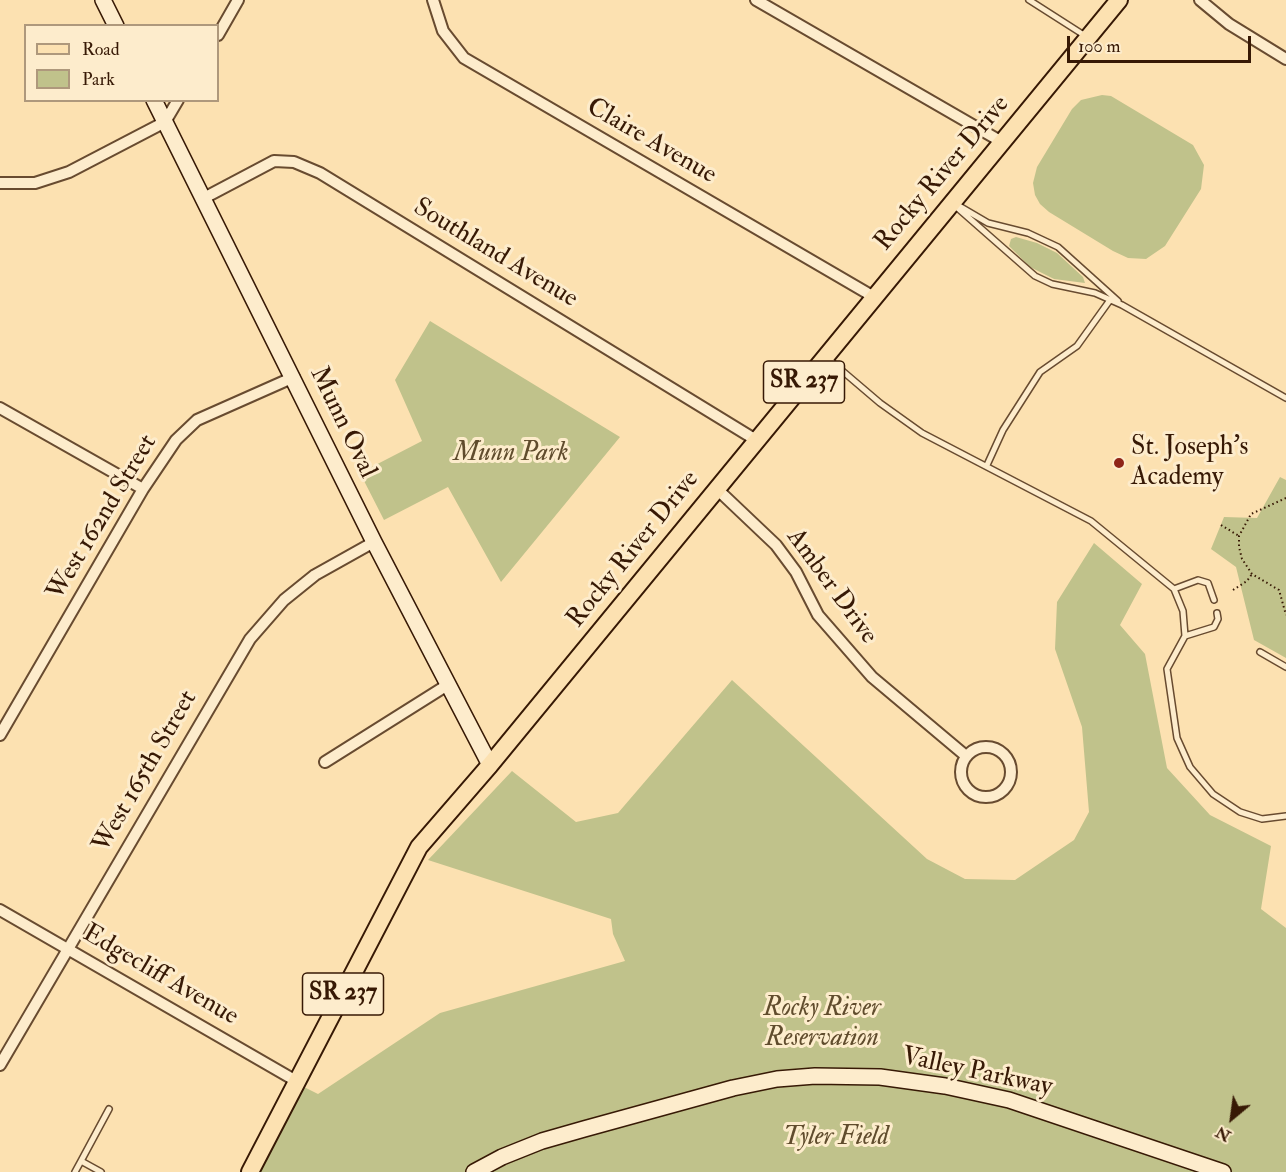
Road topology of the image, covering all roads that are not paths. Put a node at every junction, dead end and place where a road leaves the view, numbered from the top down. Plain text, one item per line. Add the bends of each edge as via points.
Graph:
1 (103, 0) edge
2 (238, 0) edge
3 (433, 0) edge
4 (756, 0) edge
5 (1029, 0) edge
6 (1119, 0) edge
7 (1200, 0) edge
8 (115, 24) edge
9 (219, 33) edge
10 (1089, 38) junction
11 (1286, 59) edge
12 (155, 102) edge
13 (177, 102) edge
14 (165, 122) junction
15 (1002, 142) junction
16 (0, 183) edge
17 (204, 198) junction
18 (952, 203) junction
19 (874, 297) junction
20 (1110, 300) junction
21 (1122, 305) junction
22 (825, 356) junction
23 (294, 377) junction
24 (1286, 398) edge
25 (0, 408) edge
26 (756, 440) junction
27 (987, 465) junction
28 (142, 489) junction
29 (717, 489) junction
30 (374, 542) junction
31 (1174, 589) junction
32 (1214, 600) dead end
33 (1217, 613) dead end
34 (1185, 636) junction
35 (1260, 652) dead end
36 (1286, 667) edge
37 (448, 684) junction
38 (0, 735) edge
39 (966, 756) junction
40 (325, 762) dead end
41 (490, 765) junction
42 (1286, 816) edge
43 (0, 910) edge
44 (69, 949) junction
45 (0, 1065) edge
46 (298, 1082) junction
47 (109, 1109) dead end
48 (81, 1161) junction
49 (75, 1172) edge
50 (101, 1172) edge
51 (250, 1172) edge
52 (474, 1172) edge
53 (1223, 1172) edge

1 - 8 street
2 - 9 street
3 - 19 street, Claire Avenue via 443,31 464,58
4 - 15 street
5 - 10 lane
6 - 10 main road, Rocky River Drive / SR 237
7 - 11 street via 1229,24
10 - 15 main road, Rocky River Drive / SR 237
12 - 14 street, Munn Oval
13 - 14 street
14 - 16 street via 69,172 35,183
14 - 17 street, Munn Oval
15 - 18 main road, Rocky River Drive / SR 237
17 - 23 street, Munn Oval
17 - 26 street, Southland Avenue via 274,161 294,162 320,173
18 - 19 main road, Rocky River Drive / SR 237
18 - 20 lane via 1035,276
18 - 21 lane via 988,223 1028,233 1058,247
19 - 22 main road, Rocky River Drive / SR 237
20 - 21 lane
20 - 27 lane via 1077,346 1040,372 1003,430
21 - 24 lane
22 - 26 main road, Rocky River Drive / SR 237
22 - 27 lane via 922,433
23 - 28 street, West 162nd Street via 197,420 176,440
23 - 30 street, Munn Oval
25 - 28 street
26 - 29 main road, Rocky River Drive / SR 237
27 - 31 lane via 1091,520
28 - 38 street, West 162nd Street
29 - 39 street, Amber Drive via 776,545 796,572 818,615 872,677
29 - 41 main road, Rocky River Drive / SR 237
30 - 37 street, Munn Oval
30 - 44 street, West 165th Street via 315,575 284,600 250,639
31 - 32 lane via 1198,580 1208,583
31 - 34 lane via 1183,611
33 - 34 lane via 1214,627
34 - 42 lane via 1167,669 1177,738 1190,767 1213,794 1240,812 1262,819
35 - 36 lane
37 - 40 street
37 - 41 street, Munn Oval
39 - 39 street via 961,772 966,787 987,797 1002,792 1012,770 1010,761 997,749 980,747
41 - 46 main road, Rocky River Drive / SR 237 via 419,848
43 - 44 street, Edgecliff Avenue
44 - 45 street, West 165th Street
44 - 46 street, Edgecliff Avenue
46 - 51 main road, Rocky River Drive / SR 237
47 - 48 lane
48 - 49 lane
48 - 50 lane
52 - 53 street, Valley Parkway via 542,1141 595,1126 733,1088 815,1076 880,1077 1009,1100

